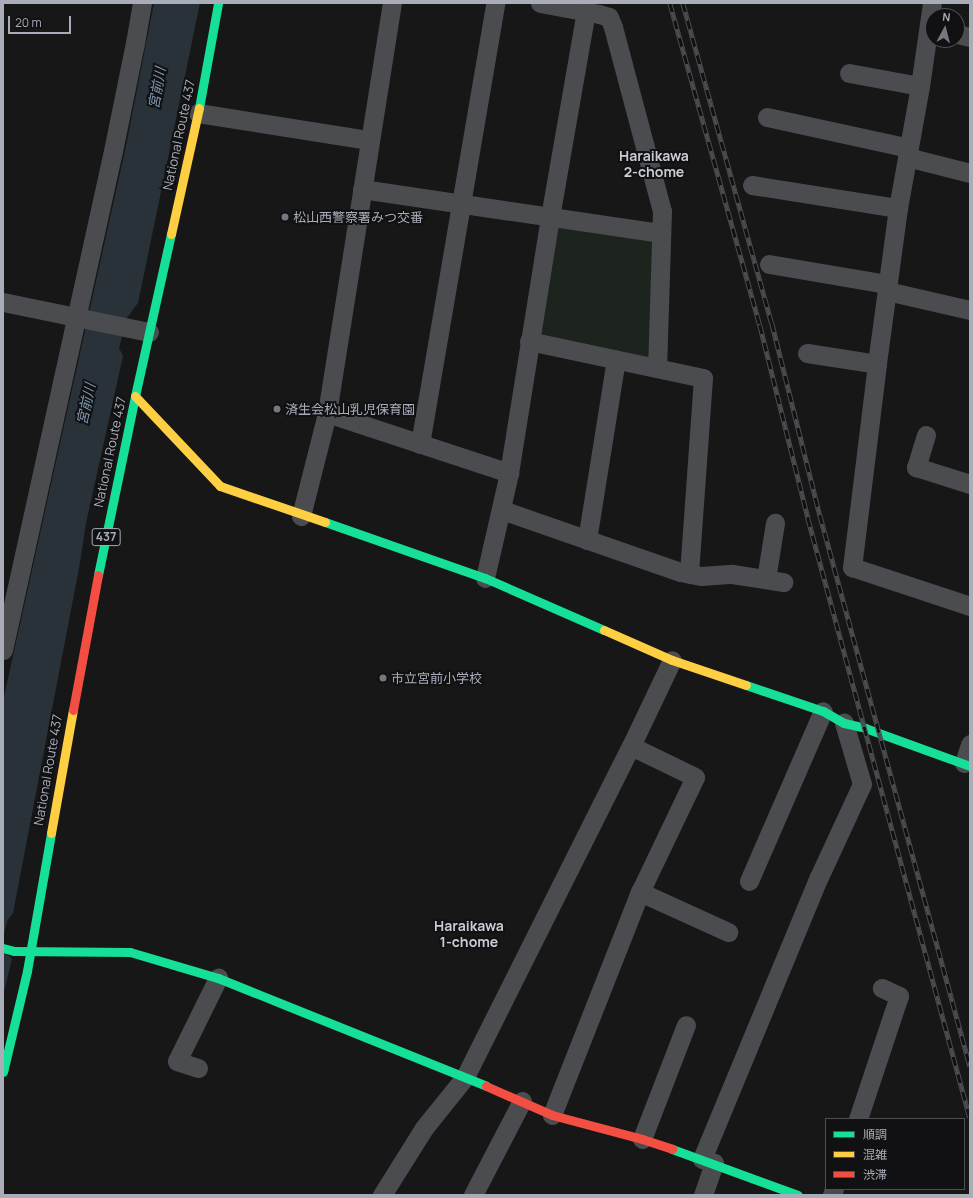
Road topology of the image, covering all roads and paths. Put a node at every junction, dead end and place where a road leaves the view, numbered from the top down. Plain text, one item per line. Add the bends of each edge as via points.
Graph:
1 (142, 3) edge
2 (218, 3) edge
3 (392, 3) edge
4 (495, 3) edge
5 (540, 3) edge
6 (586, 10) junction
7 (927, 48) edge
8 (849, 73) dead end
9 (920, 86) junction
10 (198, 113) junction
11 (766, 117) dead end
12 (369, 140) junction
13 (908, 152) junction
14 (970, 173) edge
15 (752, 185) dead end
16 (362, 189) junction
17 (462, 204) junction
18 (898, 208) junction
19 (550, 217) junction
20 (660, 233) junction
21 (770, 264) dead end
22 (887, 287) junction
23 (3, 302) edge
24 (970, 310) edge
25 (80, 318) junction
26 (141, 330) junction
27 (529, 342) junction
28 (807, 353) dead end
29 (616, 359) junction
30 (876, 364) junction
31 (657, 368) junction
32 (135, 396) junction
33 (327, 413) junction
34 (926, 435) dead end
35 (420, 444) junction
36 (509, 473) junction
37 (970, 484) edge
38 (502, 510) junction
39 (301, 516) junction
40 (775, 523) dead end
41 (587, 540) junction
42 (689, 574) junction
43 (485, 578) junction
44 (970, 606) edge
45 (3, 650) edge
46 (672, 660) junction
47 (823, 712) junction
48 (844, 723) junction
49 (970, 744) edge
50 (631, 746) junction
51 (967, 764) edge
52 (749, 881) dead end
53 (640, 892) junction
54 (728, 932) dead end
55 (3, 948) edge
56 (30, 950) junction
57 (218, 978) junction
58 (882, 988) dead end
59 (686, 1025) dead end
60 (198, 1068) dead end
61 (3, 1072) edge
62 (465, 1078) junction
63 (522, 1101) junction
64 (552, 1115) junction
65 (858, 1118) edge
66 (642, 1139) junction
67 (708, 1161) junction
68 (759, 1188) edge
69 (382, 1195) edge
70 (473, 1195) edge
71 (703, 1195) edge
72 (798, 1195) edge

1 - 25 street via 136,44
2 - 10 main road, National Route 437 / 437
3 - 12 street
4 - 17 street
5 - 6 street
6 - 19 street
6 - 20 street via 609,17 613,27 662,211
7 - 9 street
8 - 9 street
9 - 13 street
10 - 12 street
10 - 26 main road, National Route 437 / 437
11 - 13 street
12 - 16 street
13 - 14 street
13 - 18 street
15 - 18 street
16 - 17 street
16 - 33 street
17 - 19 street
17 - 35 street
18 - 22 street
19 - 20 street
19 - 27 street
20 - 31 street
21 - 22 street
22 - 24 street
22 - 30 street
23 - 25 street
25 - 26 street
25 - 45 street
26 - 32 main road, National Route 437 / 437
27 - 29 street
27 - 36 street
28 - 30 street
29 - 31 street
29 - 41 street
30 - 44 street via 852,567
31 - 42 street via 704,378
32 - 39 main road via 220,486
32 - 56 main road, National Route 437 / 437 via 85,639
33 - 35 street
33 - 39 street
34 - 37 street via 916,467
35 - 36 street
36 - 38 street
38 - 41 street
38 - 43 street
39 - 43 main road
40 - 42 street via 775,580 732,574
41 - 42 street
43 - 46 main road
46 - 47 main road
46 - 50 street
47 - 48 main road
47 - 52 street
48 - 51 main road
48 - 67 street via 862,784 819,877
49 - 51 street
50 - 53 street via 695,777
50 - 62 street
53 - 54 street
53 - 64 street
55 - 56 main road via 14,951
56 - 57 main road via 130,952
56 - 61 main road, National Route 437 / 437
57 - 60 street via 177,1060
57 - 62 main road
58 - 65 street via 900,996
59 - 66 street
62 - 63 main road
62 - 69 street via 424,1128
63 - 64 main road
63 - 70 street
64 - 66 main road
66 - 67 main road
67 - 68 main road
67 - 71 street
68 - 72 main road

